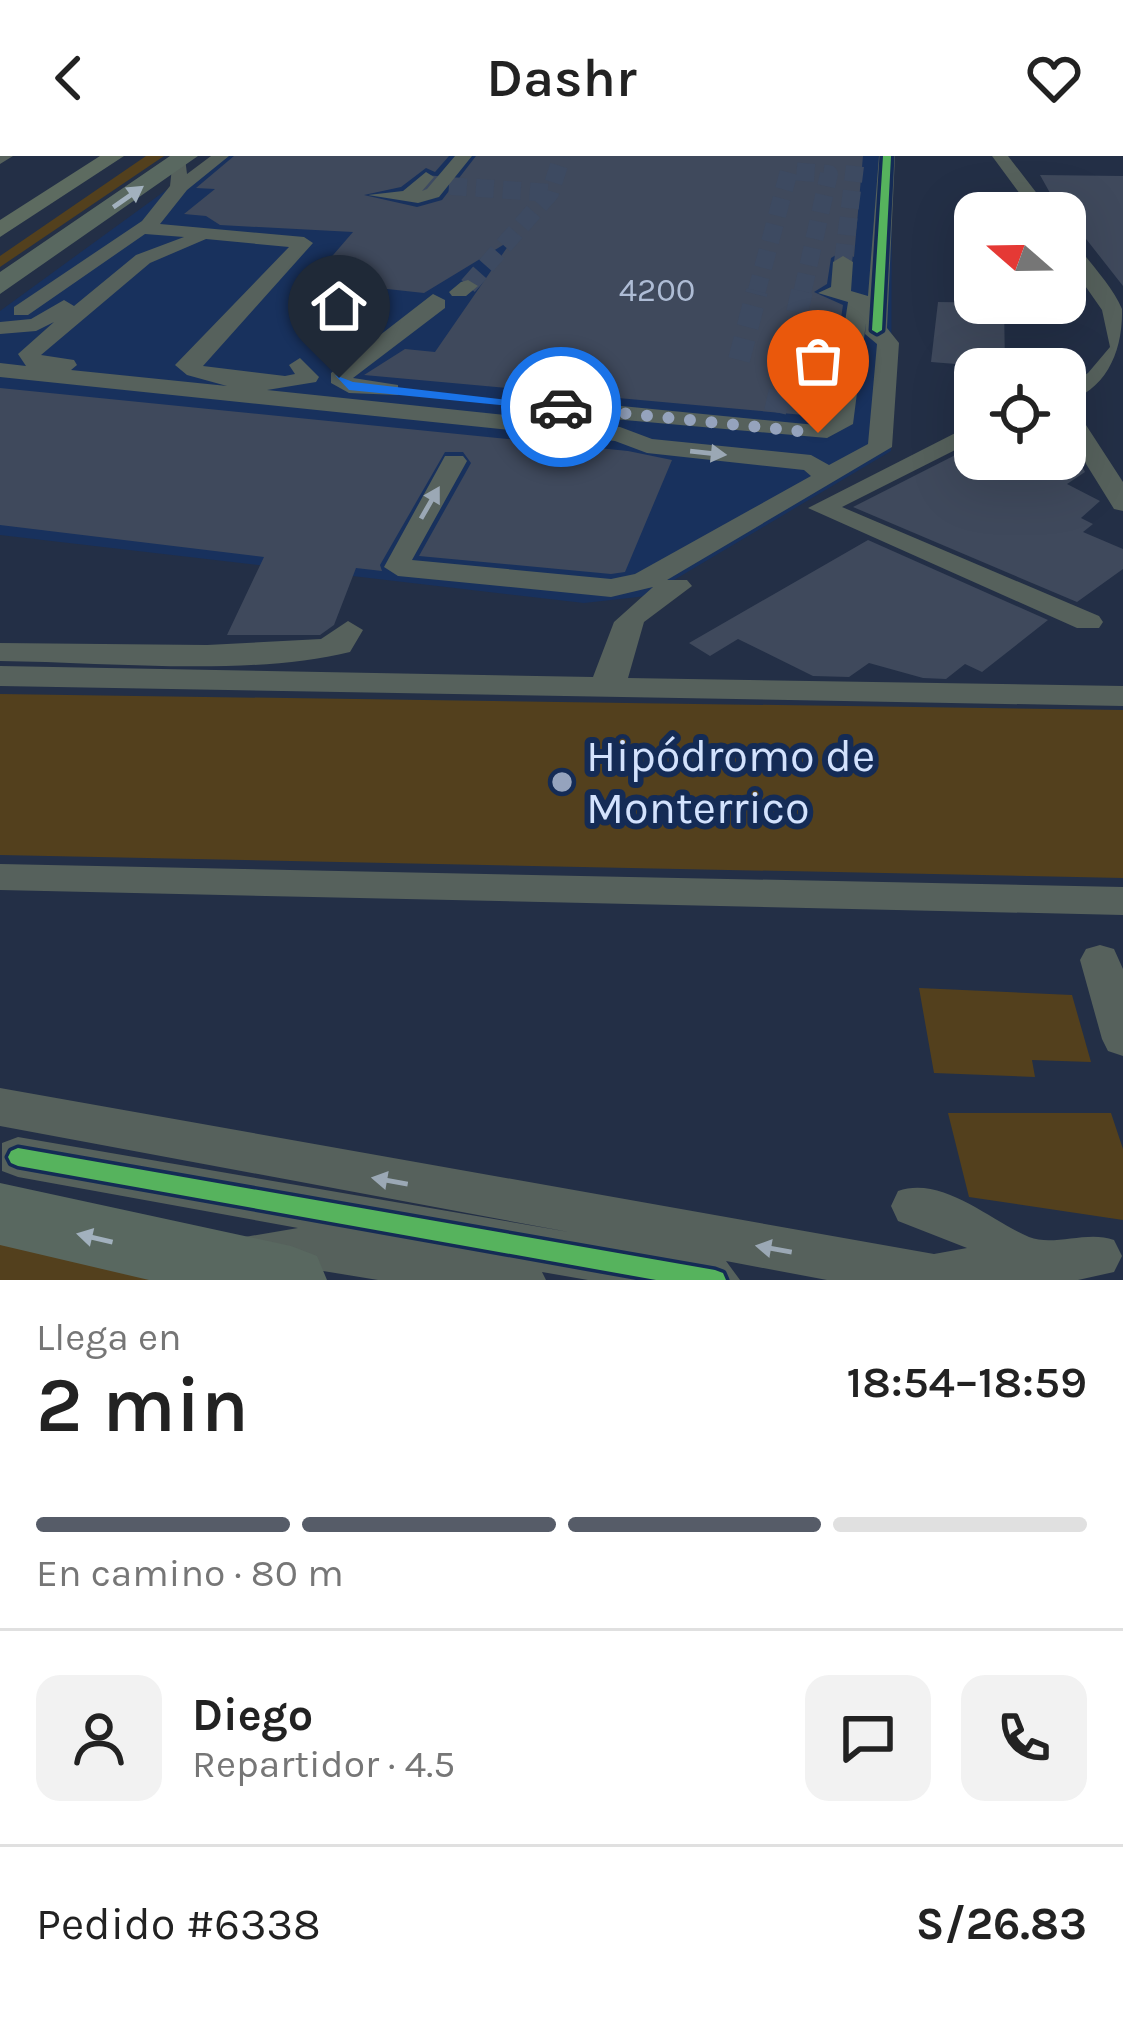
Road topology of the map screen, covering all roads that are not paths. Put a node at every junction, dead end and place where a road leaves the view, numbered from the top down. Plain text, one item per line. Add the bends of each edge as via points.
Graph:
1 (114, 156) edge
2 (138, 156) edge
3 (221, 156) edge
4 (464, 156) edge
5 (870, 156) edge
6 (887, 156) edge
7 (1000, 156) edge
8 (183, 159) edge
9 (398, 172) dead end
10 (430, 178) edge
11 (86, 182) junction
12 (1027, 192) edge
13 (376, 195) dead end
14 (866, 196) dead end
15 (144, 226) junction
16 (0, 230) edge
17 (216, 234) junction
18 (62, 242) junction
19 (0, 249) edge
20 (92, 258) junction
21 (843, 262) tunnel mouth
22 (1086, 268) edge
23 (0, 285) edge
24 (433, 300) tunnel mouth
25 (1115, 303) edge
26 (0, 327) edge
27 (877, 330) junction
28 (1122, 348) edge
29 (186, 361) junction
30 (300, 365) dead end
31 (107, 369) junction
32 (2, 370) edge
33 (1086, 383) edge
34 (179, 391) junction
35 (427, 416) junction
36 (954, 436) edge
37 (1086, 444) edge
38 (656, 453) dead end
39 (454, 461) dead end
40 (826, 471) junction
41 (1123, 503) edge
42 (628, 564) dead end
43 (682, 564) junction
44 (1088, 622) dead end
45 (348, 630) dead end
46 (0, 652) edge
47 (0, 676) edge
48 (601, 686) junction
49 (1123, 696) edge
50 (0, 877) edge
51 (1123, 902) edge
52 (1100, 961) dead end
53 (1123, 1039) edge
54 (0, 1107) edge
55 (9, 1185) edge
56 (915, 1206) dead end
57 (194, 1260) junction
58 (1021, 1262) junction
59 (1098, 1265) edge
60 (291, 1280) edge
61 (521, 1280) edge
62 (715, 1280) edge

1 - 11 main road
2 - 11 highway
3 - 20 street
4 - 10 street
5 - 14 street
6 - 27 street
7 - 12 street
8 - 15 street via 175,202
18 -> 8 highway
9 - 10 street
10 - 13 street via 398,196
11 - 16 main road
11 - 19 highway
15 - 17 street
15 - 20 street
15 - 26 street via 142,246 48,319
17 - 29 street via 304,244
17 - 31 street via 143,260 28,354 35,362
18 - 20 street
18 - 23 highway
20 - 26 street
21 - 40 street via 839,295 859,298
22 - 25 street
24 - 40 street via 438,304 425,317 340,381 733,424
25 - 28 street
27 - 40 street via 870,440
27 - 40 street via 888,343 880,447
28 - 33 street
29 - 30 street via 206,377 288,384 308,377
29 - 31 street via 158,374
31 - 32 street
31 - 34 street
32 - 34 street
34 - 35 street
35 - 38 street
35 -> 40 street via 620,434 647,446
36 - 40 street
37 - 41 street
43 -> 39 street via 611,588 398,567
40 - 43 street
40 - 44 street
40 - 48 street via 640,606 624,622 612,679
42 - 43 street
45 - 46 street via 338,645 298,650
47 - 48 street
48 - 49 street
50 - 51 street
52 - 53 street
58 -> 54 street via 934,1277
57 -> 55 highway
55 - 62 street
56 - 58 street via 984,1231
57 - 60 highway
57 - 61 street via 317,1248
58 - 59 street

